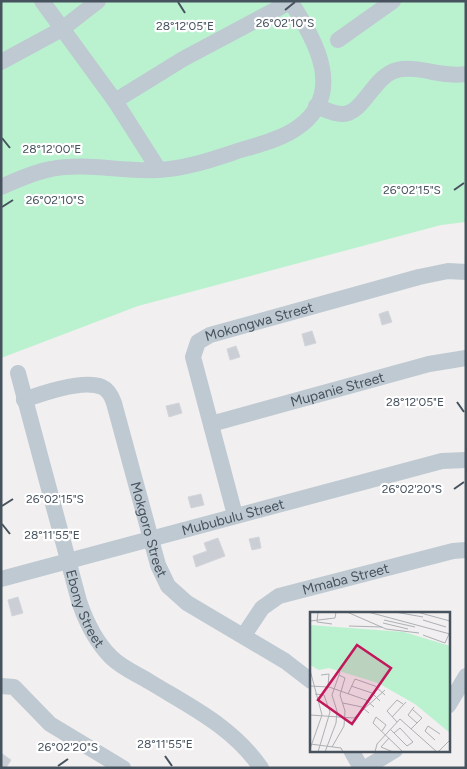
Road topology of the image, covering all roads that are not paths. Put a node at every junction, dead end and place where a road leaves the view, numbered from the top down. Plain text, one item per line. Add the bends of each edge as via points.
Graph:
1 (42, 1) edge
2 (98, 1) edge
3 (290, 1) edge
4 (393, 1) edge
5 (62, 29) junction
6 (338, 40) dead end
7 (1, 62) edge
8 (466, 74) edge
9 (115, 101) junction
10 (316, 106) junction
11 (159, 170) junction
12 (1, 187) edge
13 (466, 272) edge
14 (466, 358) edge
15 (18, 373) dead end
16 (24, 400) junction
17 (211, 424) junction
18 (466, 460) edge
19 (235, 515) junction
20 (151, 538) junction
21 (466, 550) edge
22 (68, 561) junction
23 (1, 580) edge
24 (244, 635) junction
25 (466, 676) edge
26 (310, 680) edge
27 (1, 686) edge
28 (450, 703) edge
29 (352, 752) edge
30 (392, 752) edge
31 (123, 768) edge
32 (261, 768) edge
33 (361, 768) edge
34 (365, 768) edge

1 - 5 street
2 - 5 street
3 - 9 street via 183,59
3 - 10 street via 321,57 322,86
4 - 6 street
5 - 7 street
5 - 9 street
8 - 10 street via 397,70 379,80 352,112 341,114
9 - 11 street
10 - 11 street via 302,124 280,137 197,164
11 - 12 street via 59,168 35,173
13 - 17 street, Mokongwa Street via 435,272 313,304 204,338 195,347 193,357
14 - 17 street, Mupanie Street via 429,364
15 - 16 street, Ebony Street
16 - 20 street, Mokgoro Street via 64,388 95,386 107,391 114,403
16 - 22 street, Ebony Street
17 - 19 street, Mokongwa Street
18 - 19 street, Mububulu Street via 442,461
19 - 20 street, Mububulu Street
20 - 22 street, Mububulu Street
20 - 24 street, Mokgoro Street via 163,577 176,594
21 - 24 street, Mmaba Street via 279,596 262,608
22 - 23 street, Mububulu Street
22 - 32 street, Ebony Street via 84,617 111,657 232,734
24 - 26 street, Mokgoro Street
25 - 28 street
27 - 31 street via 14,687 50,724
29 - 33 street
30 - 34 street

